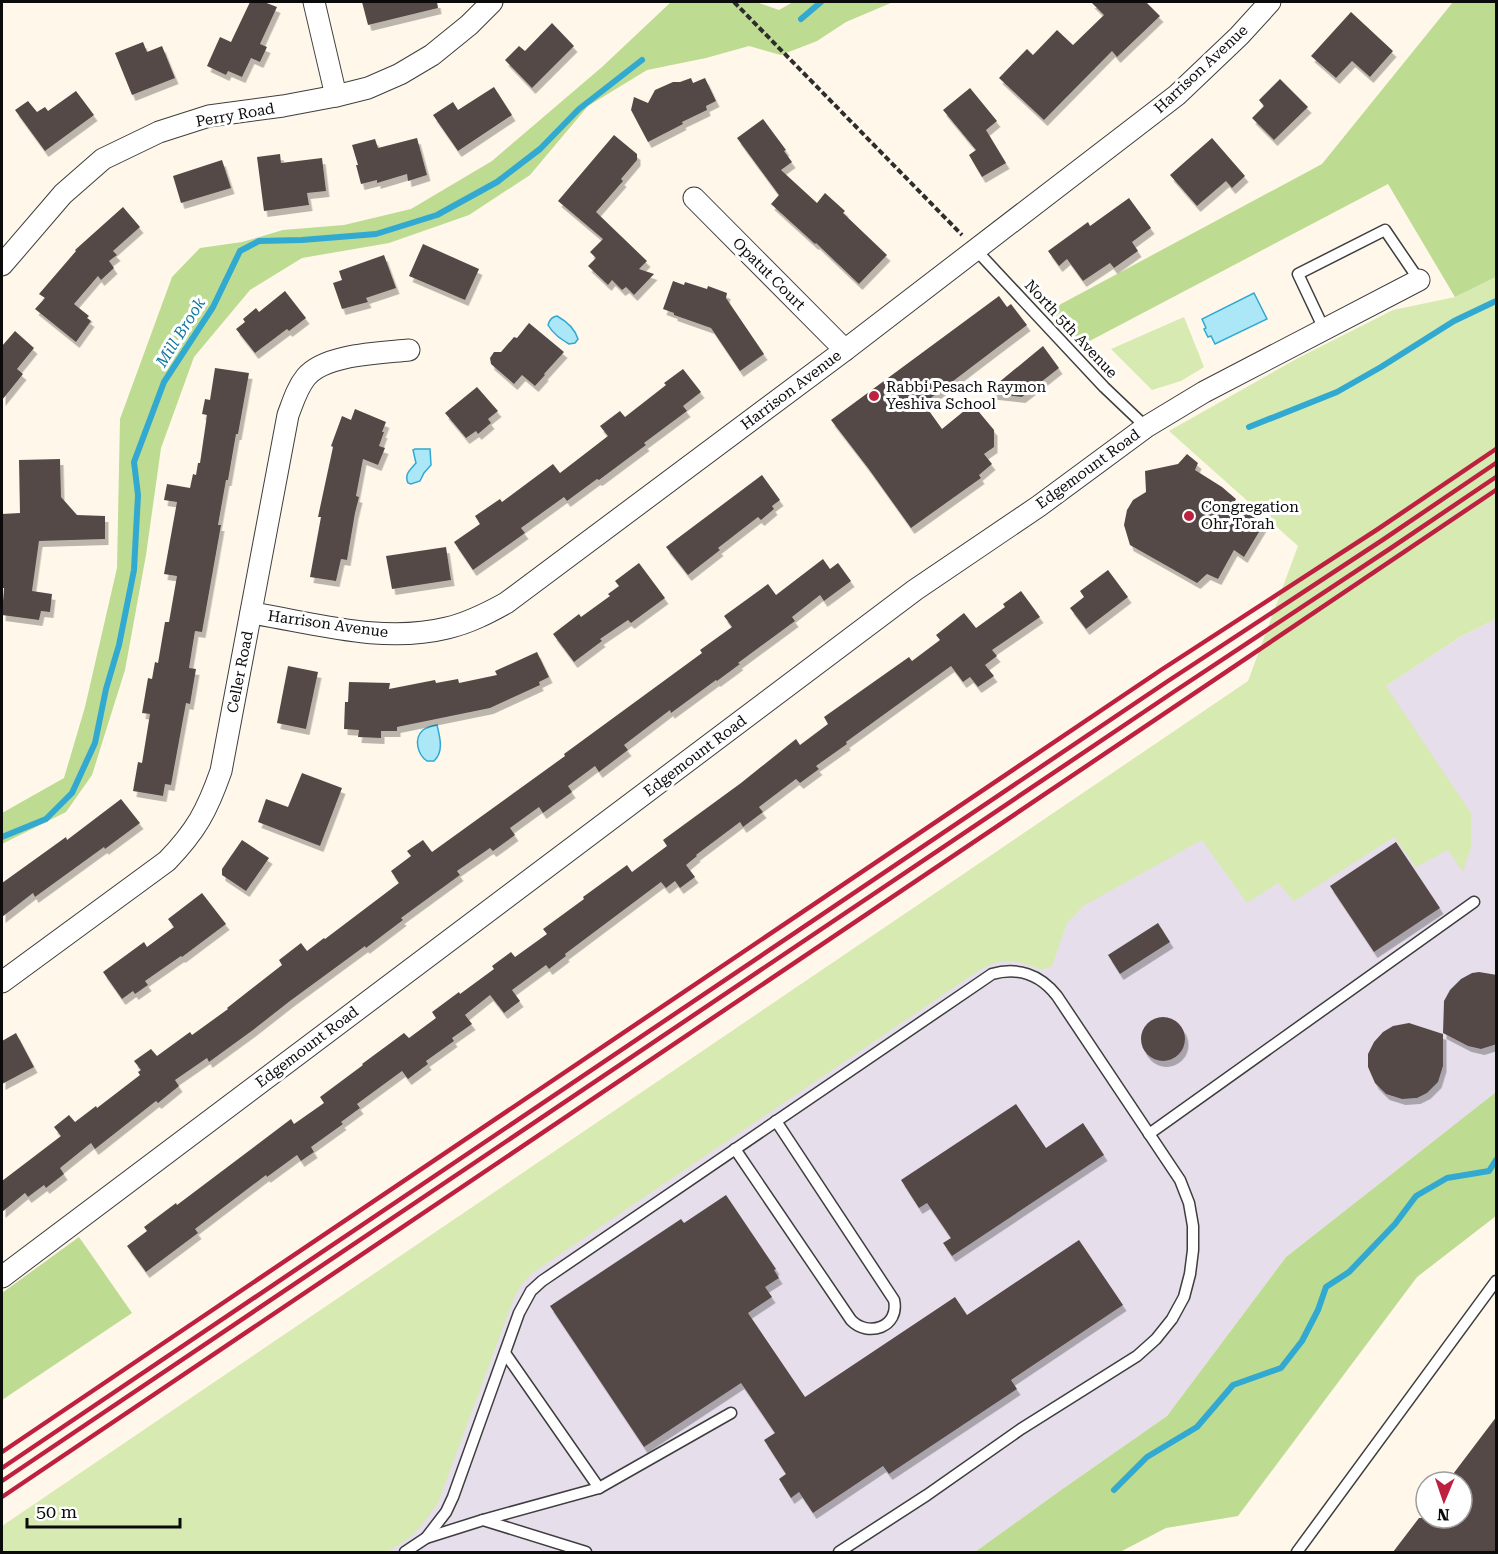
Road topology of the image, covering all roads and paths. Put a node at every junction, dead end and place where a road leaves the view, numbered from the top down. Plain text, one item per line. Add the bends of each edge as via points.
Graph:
1 (314, 2) edge
2 (492, 2) edge
3 (734, 2) edge
4 (1270, 2) edge
5 (336, 96) junction
6 (694, 198) dead end
7 (976, 250) junction
8 (2, 265) edge
9 (1419, 280) joint
10 (1324, 329) junction
11 (410, 350) dead end
12 (845, 350) junction
13 (1146, 427) junction
14 (251, 613) junction
15 (1474, 902) dead end
16 (2, 982) edge
17 (776, 1121) junction
18 (1149, 1134) junction
19 (735, 1149) junction
20 (2, 1277) edge
21 (1497, 1281) edge
22 (505, 1353) junction
23 (730, 1413) dead end
24 (599, 1488) junction
25 (483, 1520) junction
26 (426, 1538) junction
27 (405, 1552) edge
28 (586, 1552) edge
29 (838, 1552) edge
30 (1297, 1552) edge

1 - 5 street
2 - 5 street, Perry Road via 432,55 368,88
3 - 7 path
4 - 7 street, Harrison Avenue via 1177,95
5 - 8 street, Perry Road via 209,116 159,132 103,159 63,194
6 - 12 street, Opatut Court
7 - 12 street, Harrison Avenue
7 - 13 lane, North 5th Avenue
9 - 10 street, Edgemount Road
9 - 10 lane via 1384,230 1298,274
10 - 13 street, Edgemount Road
11 - 14 street, Celler Road via 347,357 324,364 307,375 288,415
12 - 14 street, Harrison Avenue via 507,603 479,618 439,630 387,634
13 - 20 street, Edgemount Road via 915,590
14 - 16 street, Celler Road via 221,771 199,823 167,861
15 - 18 lane
17 - 18 lane via 992,974 1011,971 1049,985
17 - 19 lane
17 - 19 lane via 894,1300 894,1316 888,1323 880,1328 856,1326
18 - 29 lane via 1180,1180 1193,1226 1190,1274 1172,1319 1137,1356
19 - 22 lane via 542,1281 522,1307
21 - 30 lane
22 - 24 lane
22 - 26 lane via 453,1497
23 - 24 lane
24 - 25 lane
25 - 26 lane
25 - 28 lane
26 - 27 lane

